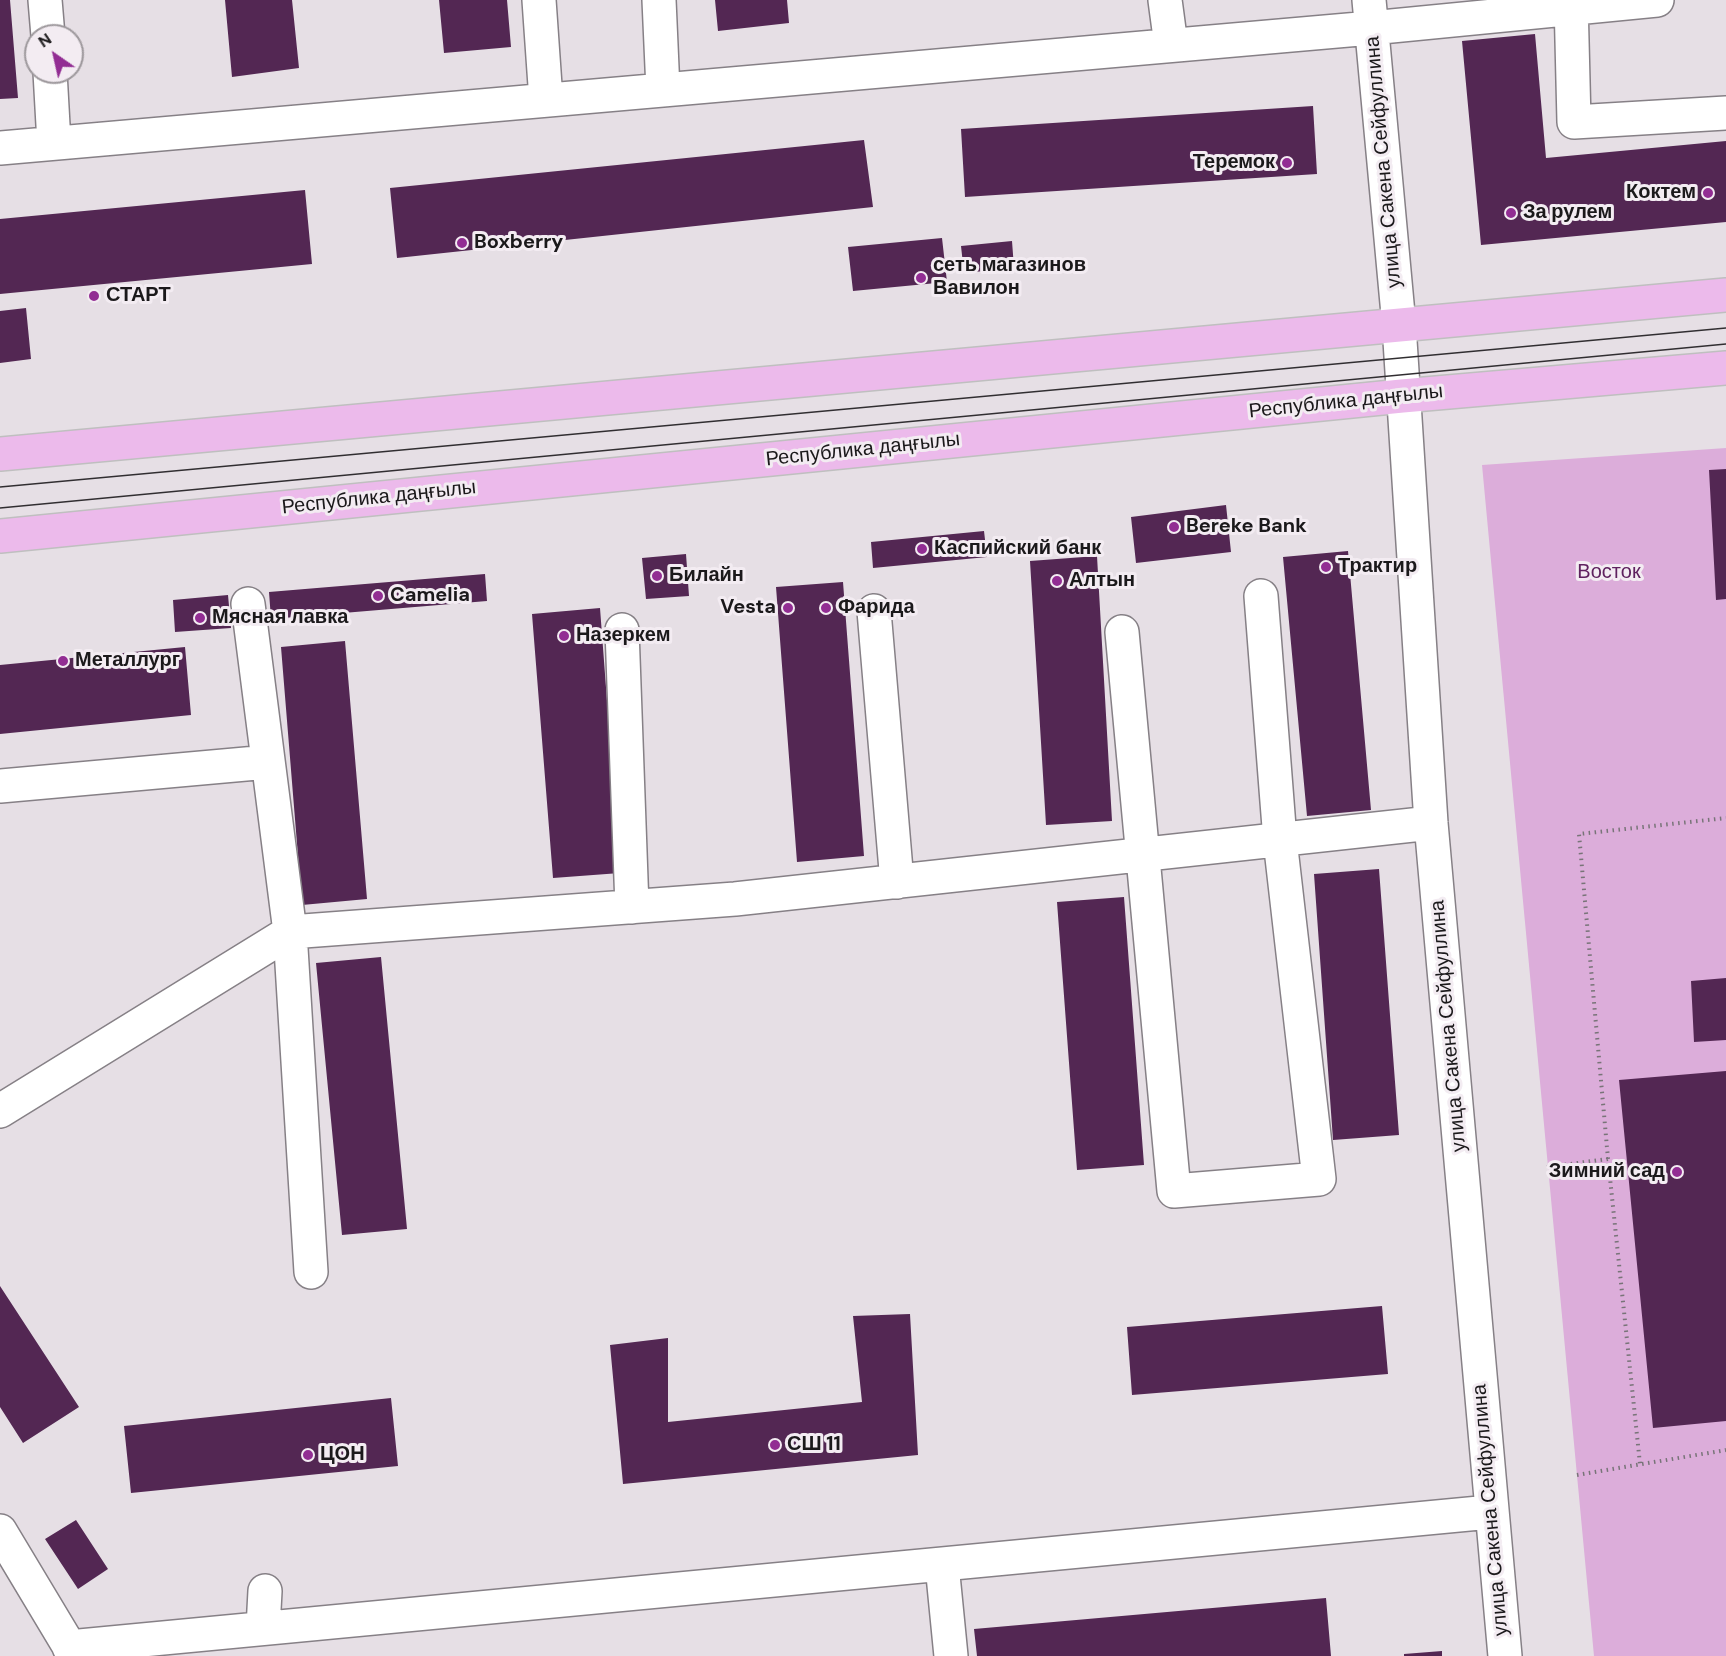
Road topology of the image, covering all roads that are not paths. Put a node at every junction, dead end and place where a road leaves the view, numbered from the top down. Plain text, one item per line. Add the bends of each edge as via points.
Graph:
1 (45, 0) edge
2 (539, 0) edge
3 (659, 0) edge
4 (1165, 0) edge
5 (1657, 0) edge
6 (1571, 4) edge
7 (1370, 14) edge
8 (47, 24) edge
9 (1171, 45) junction
10 (51, 84) edge
11 (663, 90) junction
12 (546, 100) junction
13 (1726, 113) edge
14 (54, 144) junction
15 (0, 148) edge
16 (1726, 296) edge
17 (1399, 325) junction
18 (1726, 368) edge
19 (1402, 396) junction
20 (0, 454) edge
21 (0, 536) edge
22 (1261, 596) dead end
23 (248, 604) dead end
24 (874, 611) dead end
25 (622, 630) dead end
26 (1122, 632) dead end
27 (268, 762) junction
28 (0, 786) edge
29 (1431, 823) junction
30 (1280, 840) junction
31 (1142, 855) junction
32 (897, 882) junction
33 (632, 907) junction
34 (290, 932) junction
35 (0, 1111) edge
36 (311, 1272) dead end
37 (1490, 1512) junction
38 (0, 1531) edge
39 (942, 1565) junction
40 (266, 1591) dead end
41 (263, 1628) junction
42 (72, 1651) edge
43 (951, 1656) edge
44 (1505, 1656) edge

1 - 8 street
2 - 12 street
3 - 11 street
4 - 9 street
5 - 6 street
6 - 7 street
6 - 13 street via 1574,122
7 - 9 street
7 - 17 street, улица Сакена Сейфуллина
9 - 11 street
10 - 14 street
11 - 12 street
12 - 14 street
14 - 15 street
16 - 17 main road
17 - 19 street, улица Сакена Сейфуллина
17 - 20 main road
18 - 19 main road, Республика даңғылы
19 - 21 main road, Республика даңғылы
19 - 29 street, улица Сакена Сейфуллина
22 - 30 street
23 - 27 street
24 - 32 street
25 - 33 street
26 - 31 street
27 - 28 street
27 - 34 street
29 - 30 street
29 - 37 street, улица Сакена Сейфуллина
30 - 31 street
30 - 31 street via 1319,1179 1174,1191
31 - 32 street
32 - 33 street
33 - 34 street
34 - 35 street
34 - 36 street
37 - 39 street
37 - 44 street, улица Сакена Сейфуллина
38 - 42 street
39 - 41 street
39 - 43 street
40 - 41 street
41 - 42 street

